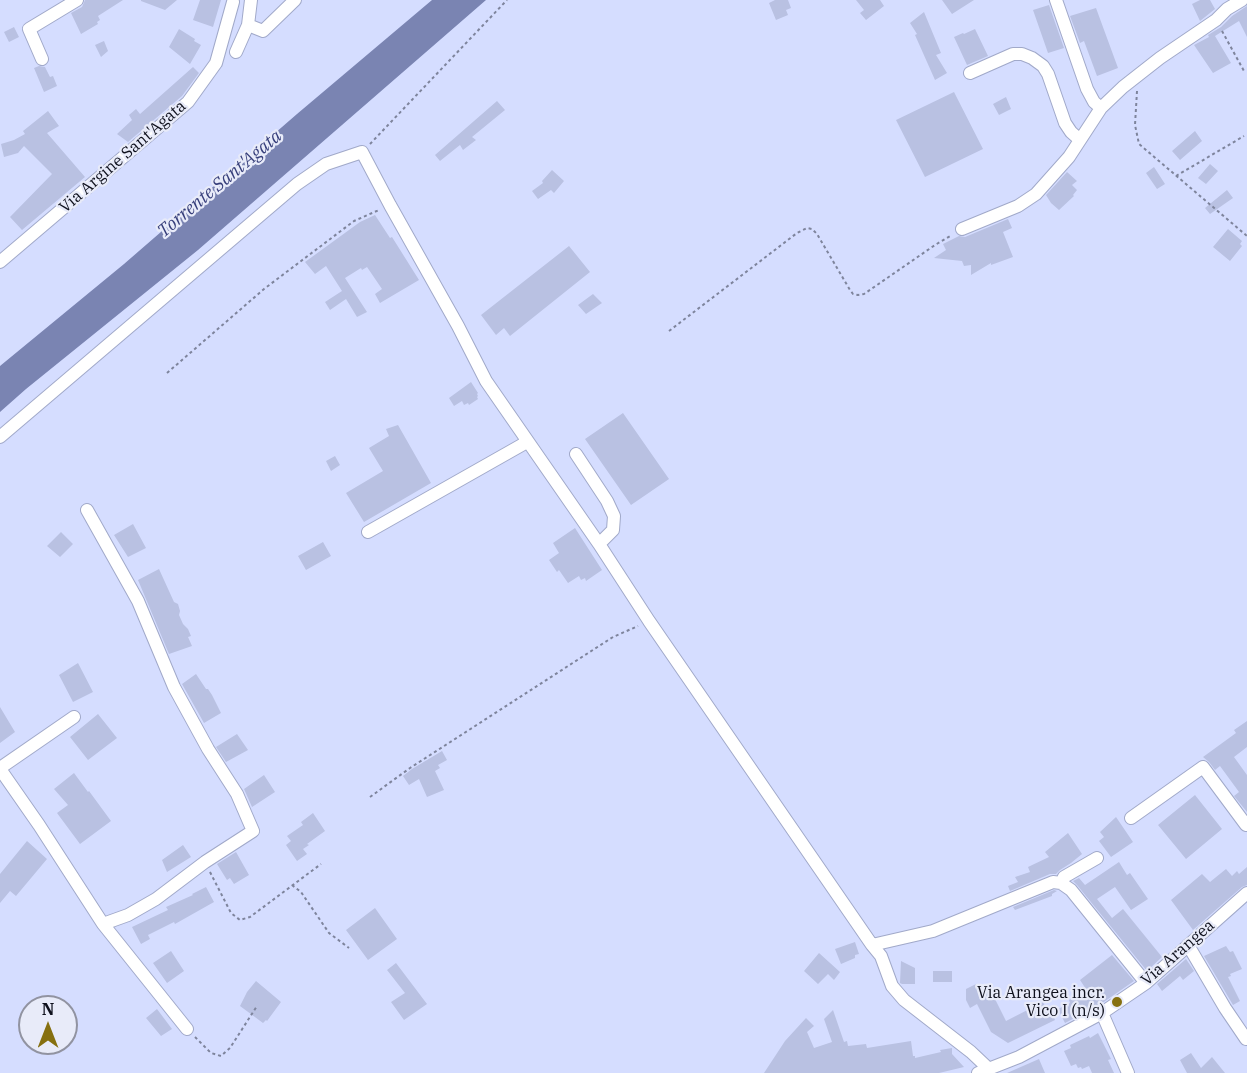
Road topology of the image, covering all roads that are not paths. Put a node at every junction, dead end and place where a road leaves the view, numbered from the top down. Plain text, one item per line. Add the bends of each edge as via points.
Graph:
1 (77, 0) edge
2 (251, 0) edge
3 (295, 0) edge
4 (1056, 0) edge
5 (1242, 0) edge
6 (233, 2) dead end
7 (248, 26) junction
8 (236, 52) dead end
9 (42, 59) dead end
10 (970, 73) dead end
11 (1101, 108) junction
12 (1080, 140) junction
13 (962, 230) road end
14 (0, 262) edge
15 (0, 437) edge
16 (527, 442) junction
17 (576, 454) dead end
18 (87, 510) dead end
19 (368, 532) dead end
20 (599, 544) junction
21 (74, 717) dead end
22 (0, 769) edge
23 (4, 785) edge
24 (1131, 818) dead end
25 (1247, 826) edge
26 (1097, 858) dead end
27 (1061, 883) junction
28 (1247, 893) edge
29 (103, 924) junction
30 (872, 945) junction
31 (1188, 945) junction
32 (1146, 983) junction
33 (1102, 1013) junction
34 (187, 1029) road end
35 (1246, 1039) edge
36 (1010, 1067) edge
37 (983, 1071) edge
38 (1128, 1073) edge

1 - 9 street via 29,29
2 - 7 street
3 - 7 street via 263,31
4 - 11 street via 1087,89
5 - 11 street via 1137,75
6 - 14 street, Via Argine Sant'Agata via 216,63 188,102
7 - 8 street
10 - 12 street via 1013,54 1032,58 1048,74 1065,123
11 - 12 street
12 - 13 street via 1036,194
15 - 16 street via 297,184 326,164 362,152 486,381
16 - 19 street
16 - 20 street
17 - 20 street via 614,516 613,530
18 - 29 street via 138,601 174,687 237,794 253,831 156,898
20 - 30 street
21 - 22 street
22 - 23 street
23 - 29 street
24 - 25 street via 1203,767
26 - 27 street via 1064,877
27 - 30 street via 1053,882 933,932
27 - 32 street via 1071,890
28 - 31 street, Via Arangea
29 - 34 street
30 - 37 street via 881,956 892,986 904,1000 971,1052
31 - 32 street, Via Arangea
31 - 35 street
32 - 33 street, Via Arangea
33 - 36 street, Via Arangea
33 - 38 street
36 - 37 street, Via Arangea

